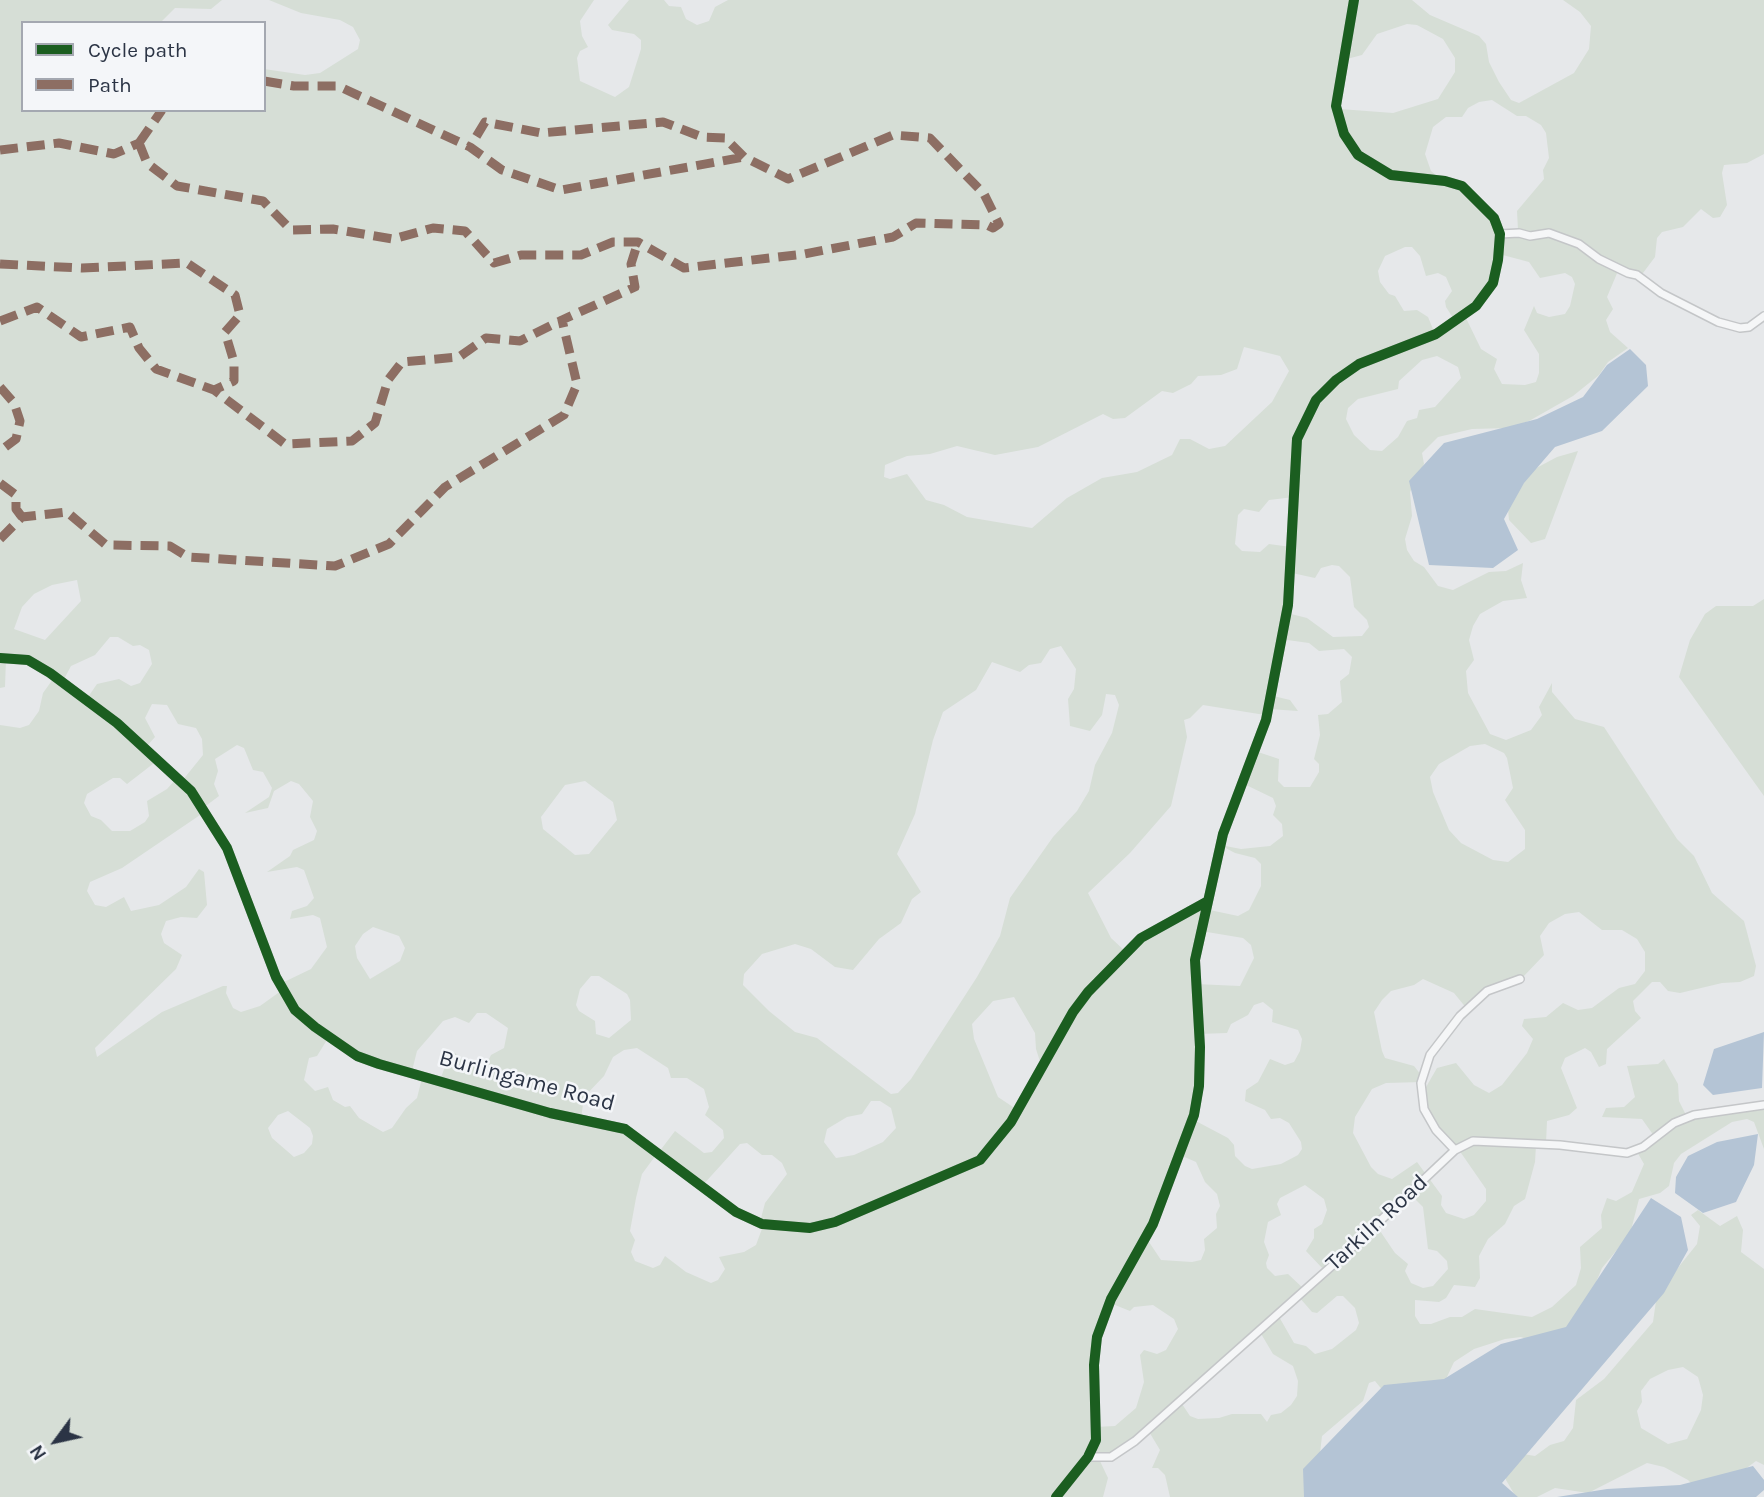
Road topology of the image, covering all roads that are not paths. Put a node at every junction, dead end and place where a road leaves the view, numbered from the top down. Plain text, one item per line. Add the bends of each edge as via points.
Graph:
1 (1354, 0) edge
2 (1500, 234) junction
3 (1764, 316) edge
4 (0, 658) edge
5 (1206, 902) junction
6 (1520, 979) dead end
7 (1764, 1105) edge
8 (1455, 1150) junction
9 (1088, 1457) junction
10 (1056, 1497) edge

1 - 2 street via 1336,106 1344,134 1358,155 1391,176 1462,186 1494,218
2 - 3 street via 1549,233 1578,244 1718,322 1749,327
2 - 5 street via 1493,283 1476,306 1436,334 1359,364 1316,400 1305,420 1297,439 1288,606 1266,720 1223,834
4 - 5 street, Burlingame Road via 28,660 50,673 146,747 191,792 227,848 276,977 295,1010 315,1027 357,1056 379,1064 550,1113 625,1129 736,1212 762,1224 810,1228 835,1223 980,1160 1011,1122 1088,992 1141,938
5 - 9 street via 1195,960 1200,1047 1194,1115 1153,1224 1111,1299 1097,1337 1097,1440
6 - 8 street via 1487,991 1460,1016 1430,1055 1420,1083 1424,1109
7 - 8 street, Tarkiln Road via 1694,1115 1628,1153 1473,1141
8 - 9 street, Tarkiln Road via 1135,1441 1111,1457
9 - 10 street

